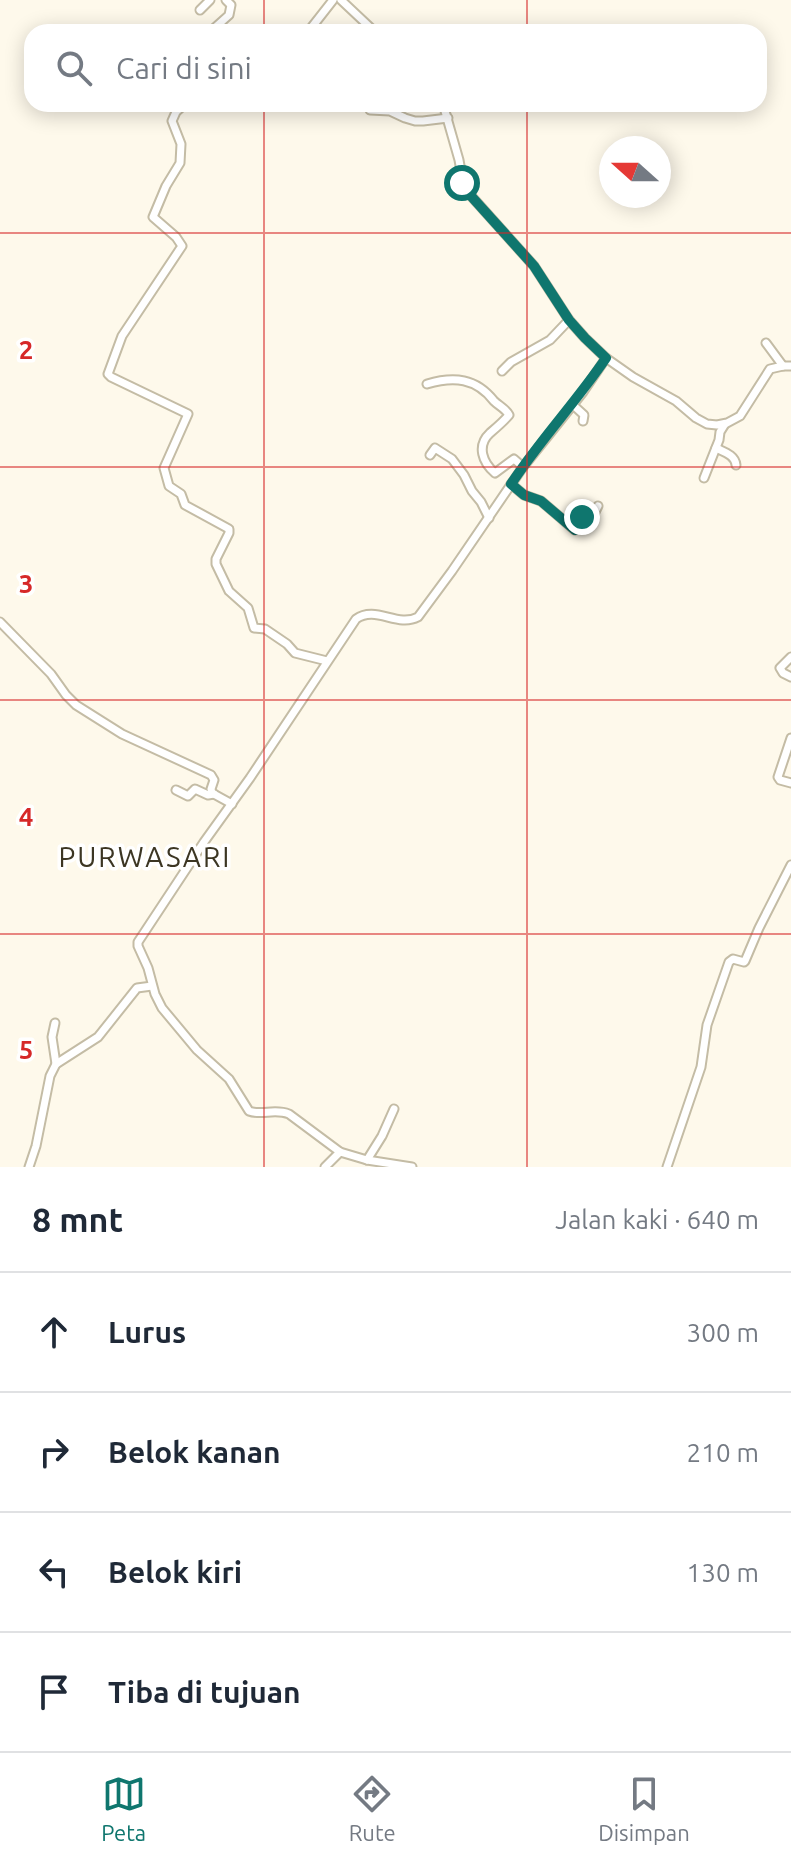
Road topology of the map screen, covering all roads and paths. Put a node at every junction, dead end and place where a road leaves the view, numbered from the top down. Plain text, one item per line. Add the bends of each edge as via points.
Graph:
1 (210, 0) edge
2 (226, 0) edge
3 (333, 0) edge
4 (346, 2) edge
5 (200, 10) dead end
6 (218, 24) edge
7 (314, 24) edge
8 (367, 24) edge
9 (177, 112) edge
10 (392, 112) edge
11 (446, 112) edge
12 (448, 118) junction
13 (569, 320) junction
14 (766, 343) dead end
15 (606, 358) junction
16 (787, 366) edge
17 (502, 371) dead end
18 (427, 384) dead end
19 (573, 405) junction
20 (583, 421) dead end
21 (725, 424) junction
22 (716, 448) junction
23 (430, 455) dead end
24 (736, 465) dead end
25 (523, 467) junction
26 (704, 478) dead end
27 (511, 484) junction
28 (598, 506) dead end
29 (489, 518) junction
30 (0, 622) edge
31 (791, 657) edge
32 (327, 661) junction
33 (791, 677) edge
34 (791, 738) edge
35 (791, 783) edge
36 (176, 790) dead end
37 (214, 794) junction
38 (232, 804) junction
39 (791, 865) edge
40 (152, 986) junction
41 (55, 1023) dead end
42 (56, 1064) junction
43 (394, 1109) dead end
44 (340, 1152) junction
45 (367, 1160) junction
46 (29, 1167) edge
47 (325, 1167) edge
48 (412, 1167) edge
49 (667, 1167) edge

1 - 5 street
2 - 6 street via 230,12
3 - 7 street
4 - 8 street
9 - 32 street via 172,121 181,144 180,163 153,215 181,242 181,249 122,336 108,374 188,414 164,468 168,485 181,494 185,505 229,529 216,564 229,591 248,608 254,628 265,629 295,653
10 - 12 street via 415,121
11 - 12 street
12 - 13 street via 464,188 534,266
13 - 15 street
13 - 17 street via 550,340
14 - 16 street
15 - 19 street
15 - 21 street via 696,418
16 - 21 street via 770,369 740,416
18 - 25 street via 458,379 490,394 509,415 486,438 483,460 495,473 514,459
19 - 20 street via 584,415
19 - 25 street via 541,437
21 - 22 street
22 - 24 street via 731,455
22 - 26 street
23 - 29 street via 436,448 450,456
25 - 27 street
27 - 28 street via 575,530
27 - 29 street
29 - 32 street via 418,617 403,621 362,615
30 - 37 street via 76,705 122,734 211,775
31 - 33 street via 780,668
32 - 38 street
34 - 35 street via 778,777
36 - 37 street via 188,796 195,789
37 - 38 street
38 - 40 street via 138,942
39 - 49 street via 745,961 729,962
40 - 42 street via 137,988 98,1037
40 - 44 street via 162,1008 229,1079 249,1111 289,1114
41 - 42 street
42 - 46 street
43 - 45 street
44 - 45 street
44 - 47 street
45 - 48 street

